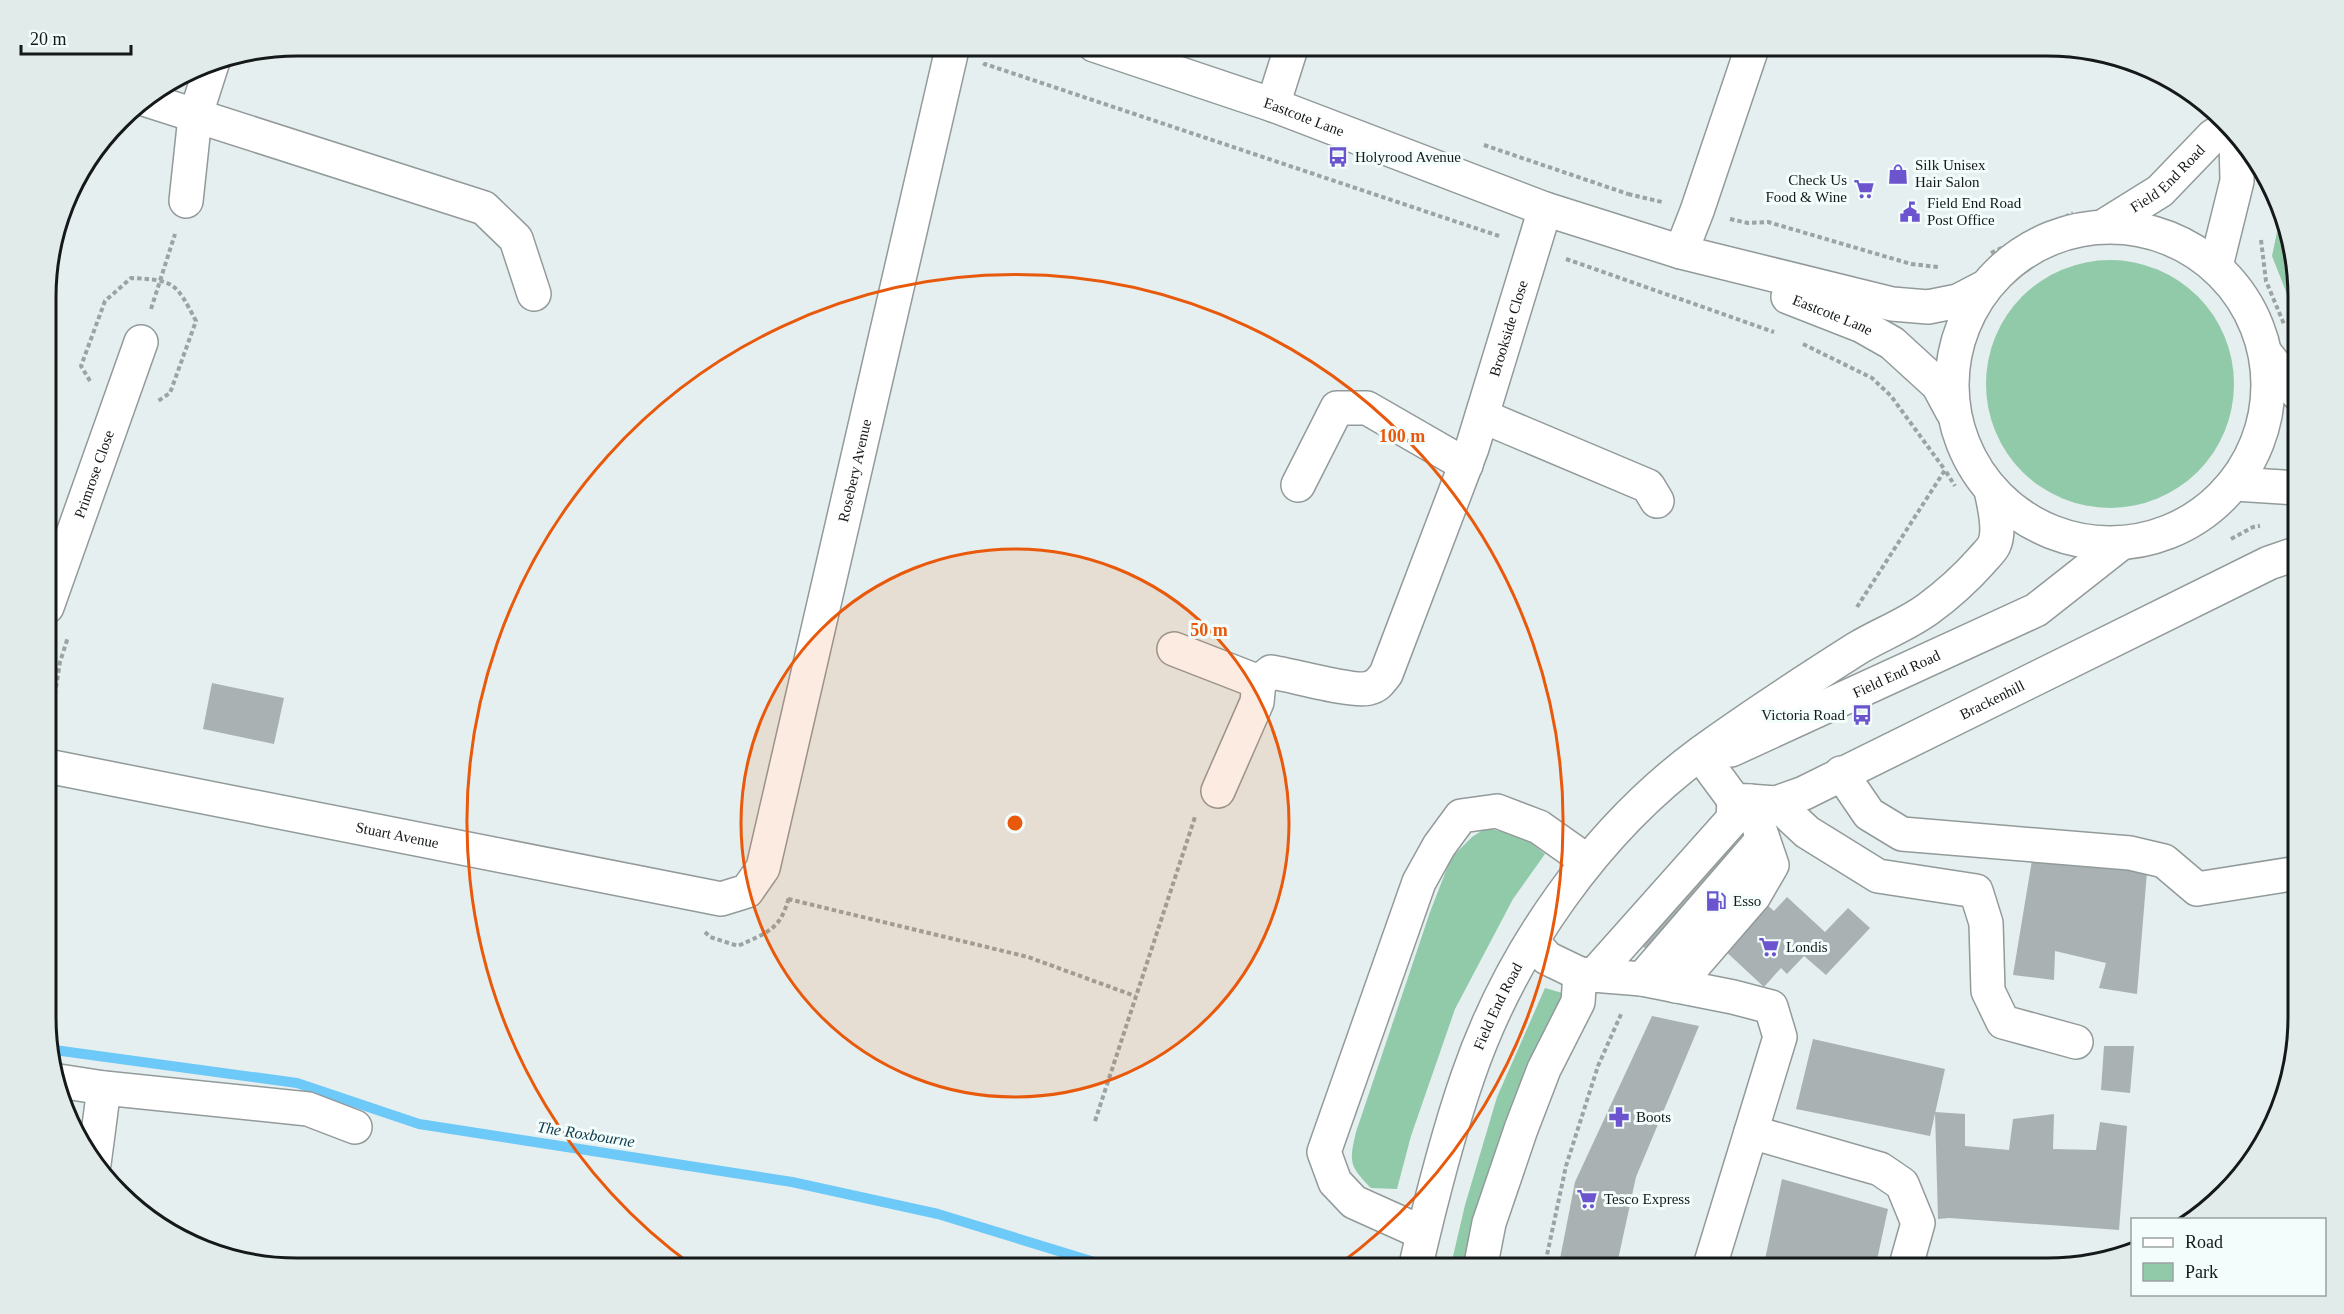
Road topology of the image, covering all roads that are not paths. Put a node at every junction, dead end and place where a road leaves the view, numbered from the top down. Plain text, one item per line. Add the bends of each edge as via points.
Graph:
1 (950, 56) edge
2 (1127, 56) edge
3 (1289, 56) edge
4 (1749, 56) edge
5 (210, 72) edge
6 (154, 102) edge
7 (1273, 105) junction
8 (195, 117) junction
9 (2222, 130) edge
10 (2236, 146) edge
11 (186, 201) road end
12 (1545, 209) junction
13 (2107, 224) junction
14 (1681, 252) junction
15 (2216, 266) junction
16 (1982, 273) junction
17 (534, 294) dead end
18 (141, 342) road end
19 (2278, 344) junction
20 (2288, 369) edge
21 (1482, 416) junction
22 (1954, 416) junction
23 (1469, 457) junction
24 (2235, 484) junction
25 (1298, 485) dead end
26 (2288, 487) edge
27 (1991, 490) junction
28 (1657, 501) dead end
29 (2120, 544) junction
30 (2288, 557) edge
31 (56, 582) edge
32 (1174, 650) dead end
33 (1259, 682) junction
34 (1702, 758) junction
35 (56, 768) edge
36 (1842, 773) junction
37 (1218, 791) road end
38 (1753, 802) junction
39 (1763, 839) junction
40 (1587, 861) junction
41 (2288, 875) edge
42 (755, 879) joint
43 (1532, 941) junction
44 (1587, 975) junction
45 (1642, 979) junction
46 (1676, 986) junction
47 (2076, 1042) dead end
48 (65, 1082) edge
49 (104, 1088) junction
50 (356, 1128) dead end
51 (1751, 1132) junction
52 (96, 1151) edge
53 (1423, 1233) junction
54 (1417, 1258) edge
55 (1482, 1258) edge
56 (1712, 1258) edge
57 (1908, 1258) edge

1 - 42 street, Rosebery Avenue
2 - 7 street, Eastcote Lane
3 - 7 street
4 - 14 street
5 - 8 street
6 - 8 street
7 - 12 street, Eastcote Lane
8 - 11 street
8 - 17 street via 484,208 516,239
9 - 13 street, Field End Road via 2160,191
10 - 15 street via 2236,182
12 - 14 street, Eastcote Lane
12 - 21 street, Brookside Close
13 - 15 street via 2172,238
13 - 16 street via 2063,234
14 - 16 street, Eastcote Lane via 1892,304 1929,307 1958,301
14 - 22 street, Eastcote Lane via 1888,340 1938,385
15 - 19 street
16 - 22 street via 1956,349 1952,371
18 - 31 street, Primrose Close
19 - 20 street
19 - 24 street via 2258,445
21 - 23 street, Brookside Close
21 - 28 street via 1648,486
22 - 27 street via 1968,455
23 - 25 street via 1367,408 1337,408
23 - 33 street, Brookside Close via 1386,674 1378,684 1367,689 1348,688 1271,672
24 - 26 street
24 - 29 street via 2209,509 2179,528
27 - 29 street via 2025,519 2065,537
27 - 34 street, Field End Road via 1996,515 1994,545 1968,577 1927,610 1859,647 1763,709
29 - 34 street, Field End Road via 2036,610
30 - 36 street, Brackenhill via 2269,562
32 - 33 street
33 - 37 street via 1257,702
34 - 38 street
34 - 40 street, Field End Road via 1637,807
35 - 42 street, Stuart Avenue via 722,899
36 - 38 street, Brackenhill via 1804,793
36 - 41 street via 1869,814 1902,834 2130,853 2164,861 2197,889
38 - 39 street
38 - 44 street
38 - 47 street via 1878,876 1976,891 1986,923 1988,991 2003,1022
39 - 45 street
39 - 46 street via 1772,865 1755,896
40 - 43 street, Field End Road
40 - 53 street via 1539,827 1497,811 1461,816 1419,882 1324,1152 1335,1182 1354,1202
43 - 44 street via 1547,958
43 - 53 street, Field End Road via 1469,1073
44 - 45 street
44 - 55 street via 1521,1129 1489,1223
45 - 46 street
46 - 51 street via 1771,1007 1780,1037
48 - 49 street
49 - 50 street via 308,1108
49 - 52 street
51 - 56 street
51 - 57 street via 1880,1169 1902,1184 1918,1223
53 - 54 street, Field End Road

